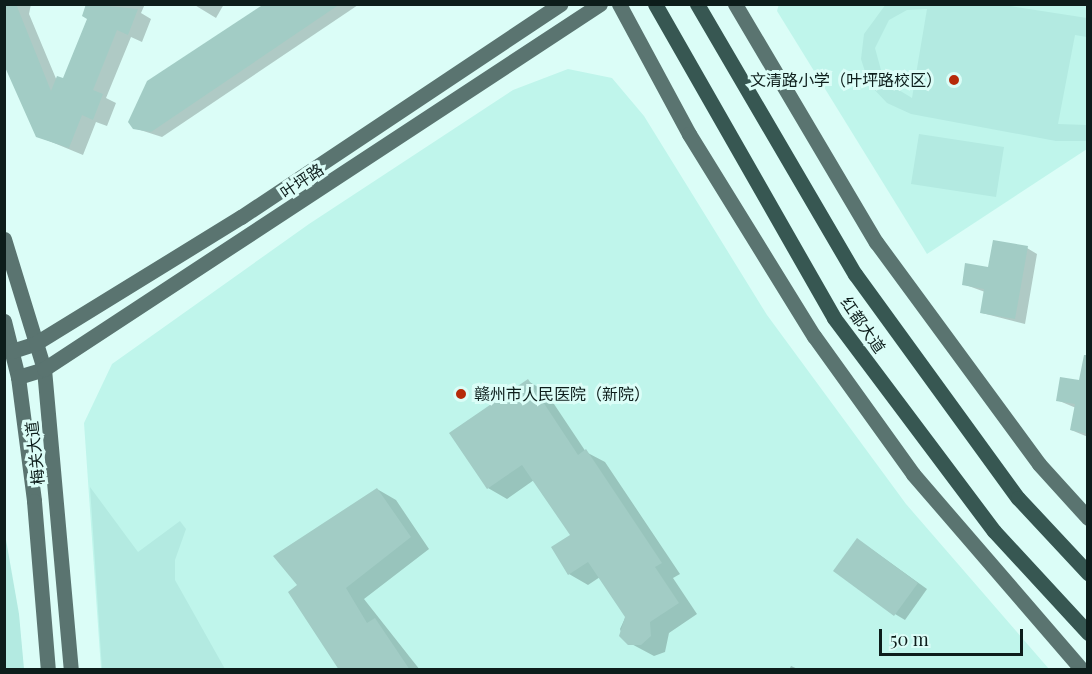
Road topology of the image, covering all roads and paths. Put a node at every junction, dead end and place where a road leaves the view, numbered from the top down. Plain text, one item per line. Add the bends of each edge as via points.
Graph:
1 (560, 4) edge
2 (600, 4) edge
3 (619, 4) edge
4 (655, 4) edge
5 (697, 4) edge
6 (735, 4) edge
7 (4, 238) edge
8 (4, 321) edge
9 (36, 343) junction
10 (12, 351) junction
11 (44, 369) junction
12 (18, 377) junction
13 (1088, 518) edge
14 (1088, 573) edge
15 (1088, 633) edge
16 (48, 669) edge
17 (70, 669) edge
18 (1083, 669) edge

1 - 9 street, 叶坪路 via 241,217
2 - 11 street, 叶坪路
3 - 18 street via 689,134 814,336 913,474
4 - 15 main road, 红都大道 via 834,318 994,531
5 - 14 main road, 红都大道 via 855,274 1018,498
6 - 13 street via 876,242 1039,464
7 - 9 street, 梅关大道
8 - 10 street, 梅关大道
9 - 10 street, 叶坪路
9 - 11 street, 梅关大道
10 - 12 street, 梅关大道
11 - 12 street, 叶坪路
11 - 17 street, 梅关大道
12 - 16 street, 梅关大道

